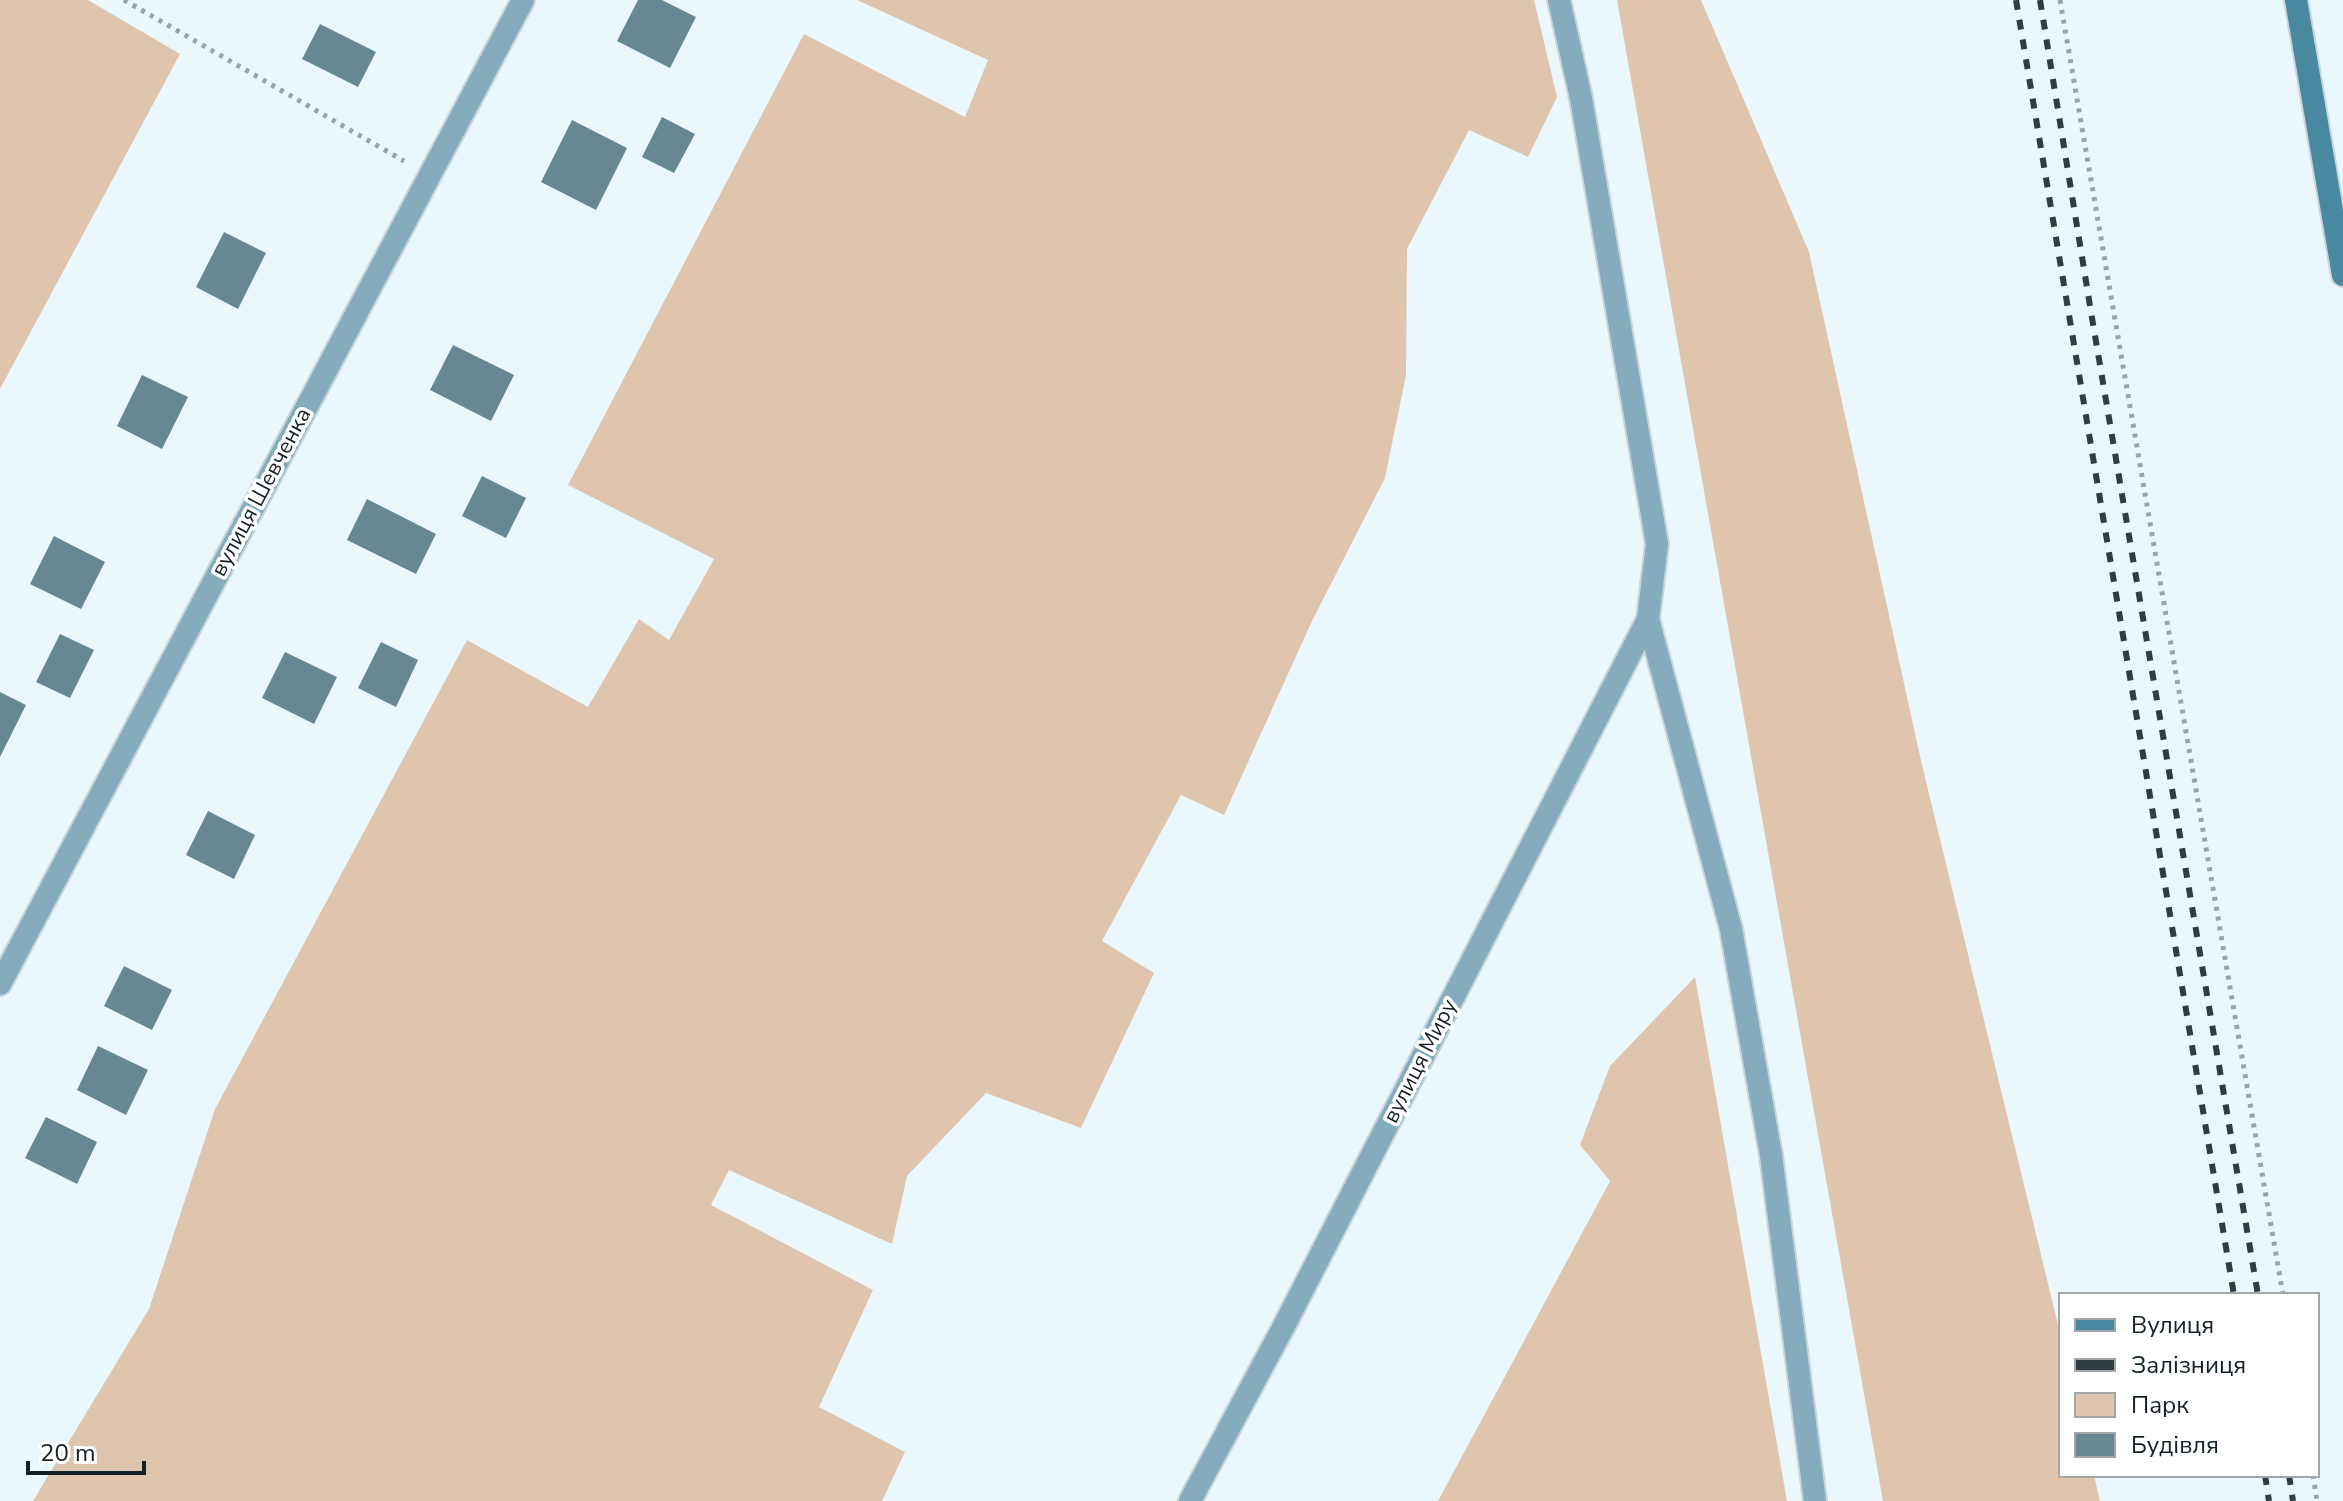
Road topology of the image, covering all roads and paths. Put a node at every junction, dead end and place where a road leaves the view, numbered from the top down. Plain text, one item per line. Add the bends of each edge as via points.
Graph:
1 (124, 0) edge
2 (523, 0) edge
3 (1559, 0) edge
4 (2060, 0) edge
5 (2296, 0) edge
6 (430, 175) junction
7 (2343, 275) edge
8 (1648, 619) junction
9 (0, 984) edge
10 (2283, 1293) edge
11 (2313, 1477) edge
12 (1190, 1501) edge
13 (1815, 1501) edge
14 (2317, 1501) edge

1 - 6 path
2 - 6 street, вулиця Шевченка
3 - 8 street via 1581,98 1657,544
4 - 10 path
5 - 7 main road
6 - 9 street, вулиця Шевченка
8 - 12 street, вулиця Миру
8 - 13 street via 1731,929 1771,1155
11 - 14 path

